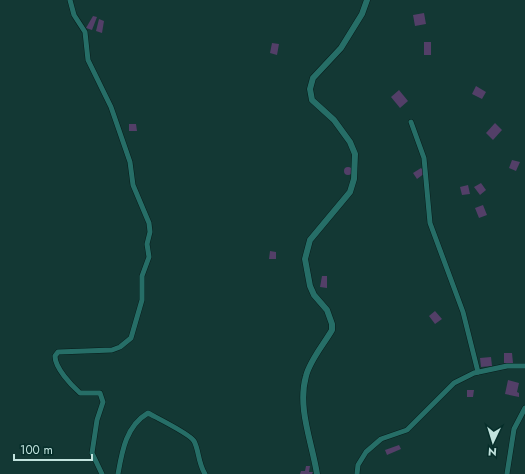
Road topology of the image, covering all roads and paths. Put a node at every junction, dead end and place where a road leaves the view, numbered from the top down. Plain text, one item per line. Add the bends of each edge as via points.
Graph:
1 (70, 0) edge
2 (367, 0) edge
3 (411, 122) dead end
4 (525, 366) edge
5 (478, 372) junction
6 (525, 408) edge
7 (102, 474) edge
8 (118, 474) edge
9 (205, 474) edge
10 (317, 474) edge
11 (357, 474) edge
12 (507, 474) edge

1 - 7 street via 74,15 85,32 88,60 111,107 130,162 133,185 147,214 150,228 147,244 149,257 142,276 142,300 130,338 112,350 58,352 55,356 55,361 80,393 100,393 103,402 97,420 92,453
2 - 10 street via 362,14 341,48 313,78 310,89 312,100 334,120 350,142 355,154 350,192 310,240 305,259 310,286 327,310 332,324 332,330 306,375 304,391 304,409
3 - 5 street via 424,158 430,223 463,312
4 - 5 street via 507,366
5 - 11 street via 454,383 407,430 381,439 366,452 358,465
6 - 12 street via 514,429
8 - 9 street via 122,448 132,427 148,413 194,441 200,466

